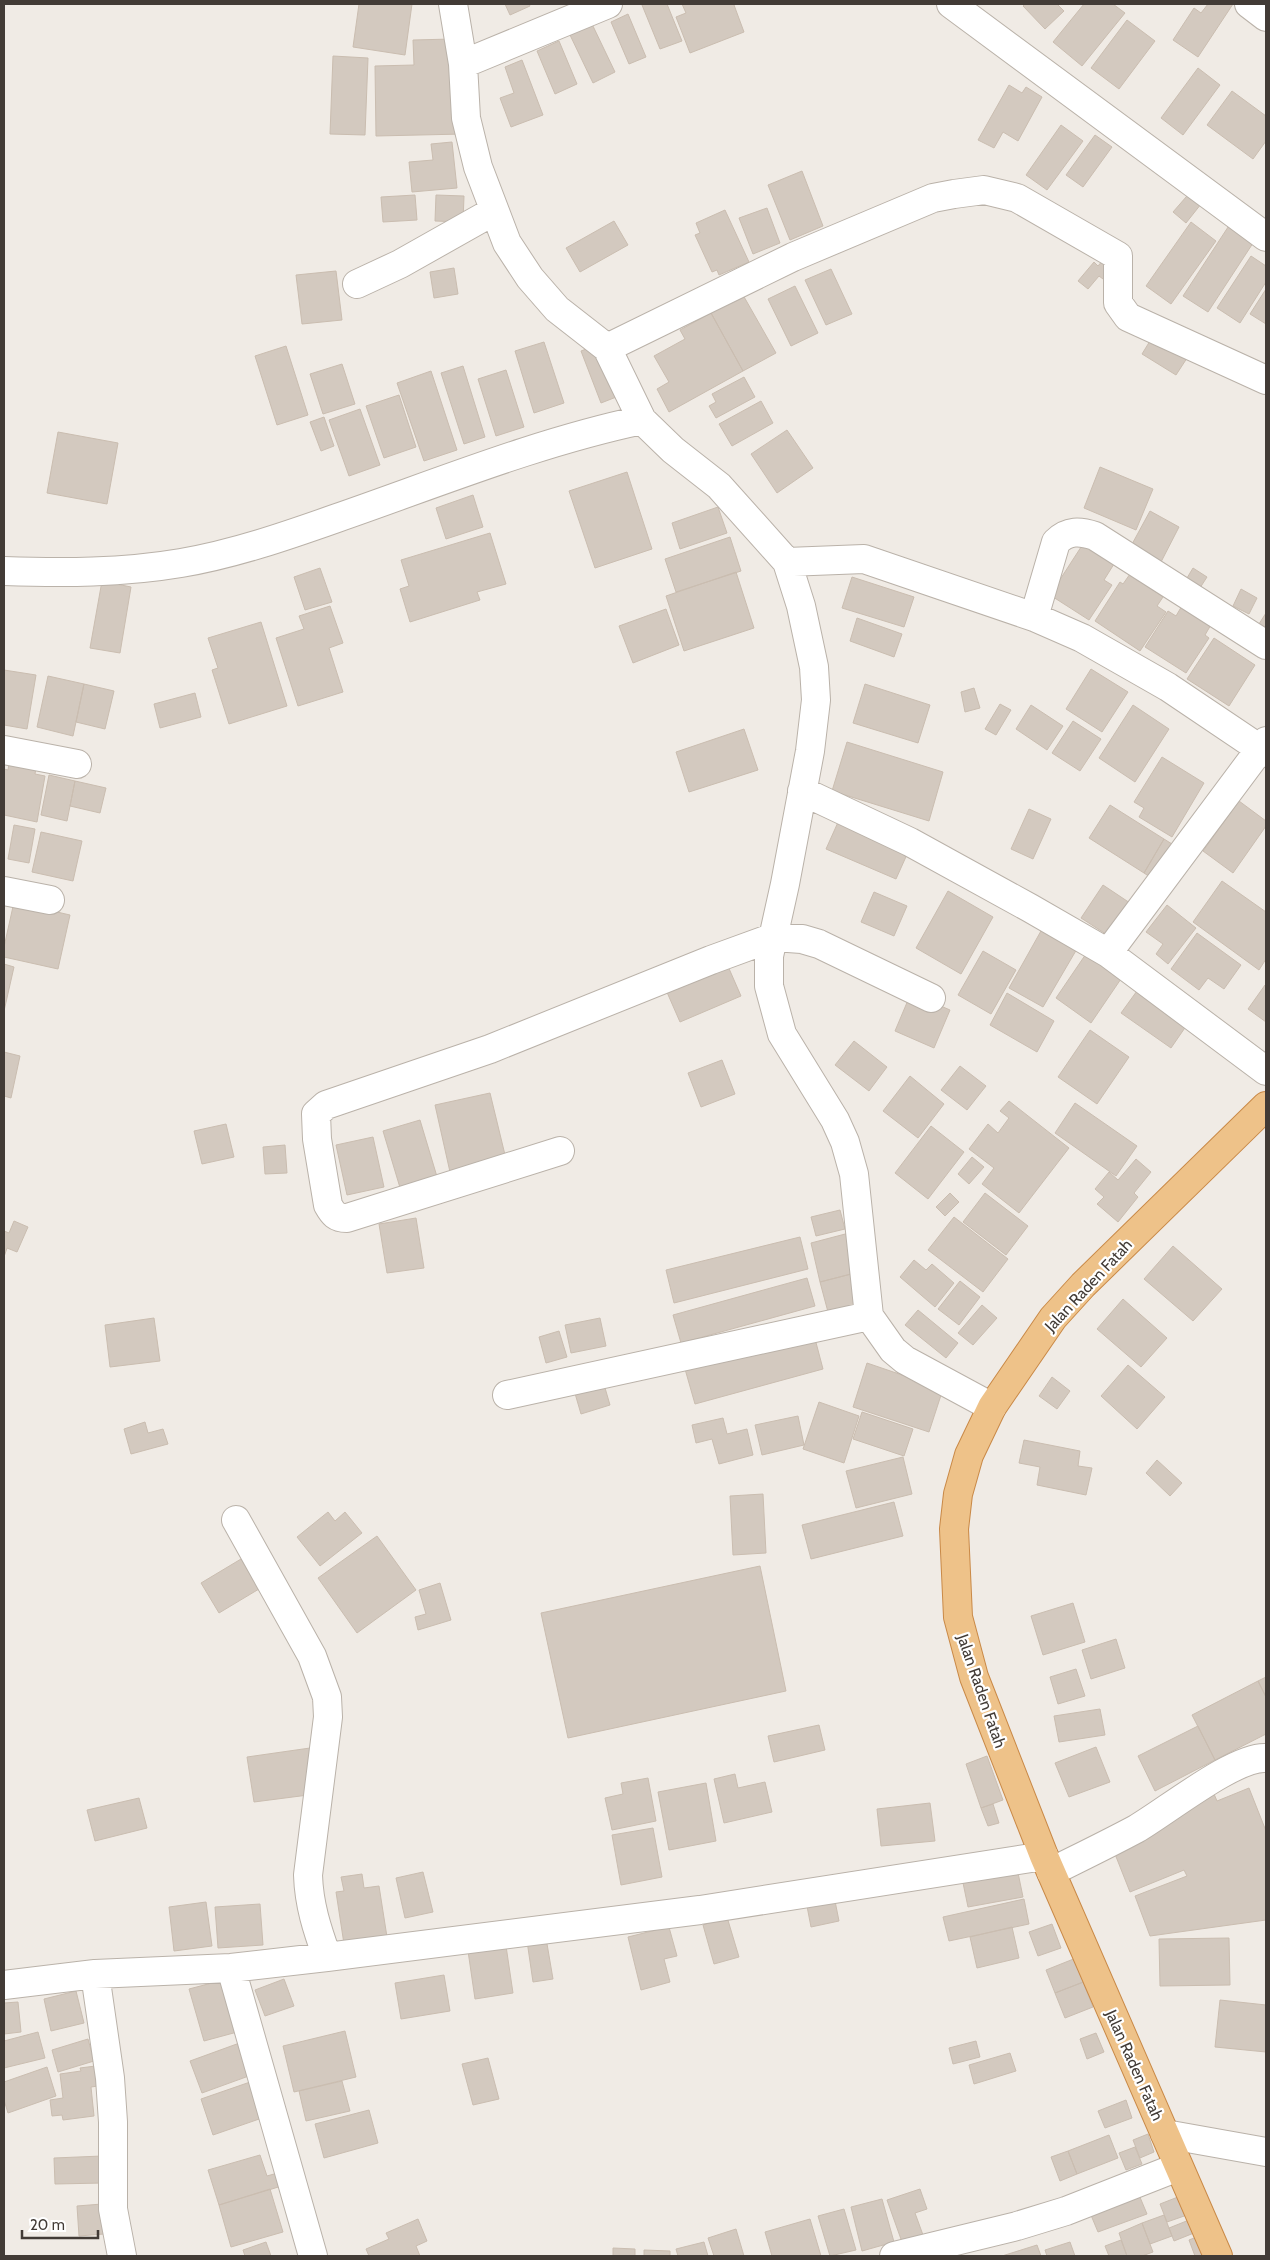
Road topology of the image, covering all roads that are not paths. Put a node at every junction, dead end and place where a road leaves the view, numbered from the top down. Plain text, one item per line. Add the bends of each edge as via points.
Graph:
1 (453, 4) edge
2 (608, 4) edge
3 (951, 4) edge
4 (1249, 4) edge
5 (1266, 16) edge
6 (463, 64) junction
7 (494, 211) junction
8 (1266, 237) edge
9 (357, 284) dead end
10 (607, 348) junction
11 (1266, 380) edge
12 (642, 420) junction
13 (787, 562) junction
14 (4, 571) edge
15 (1034, 617) junction
16 (1266, 645) edge
17 (1264, 748) edge
18 (4, 750) edge
19 (77, 764) dead end
20 (802, 791) junction
21 (4, 891) edge
22 (50, 900) dead end
23 (774, 937) junction
24 (1108, 953) junction
25 (931, 998) dead end
26 (1266, 1071) edge
27 (1266, 1106) edge
28 (560, 1151) dead end
29 (869, 1316) junction
30 (507, 1395) dead end
31 (992, 1408) junction
32 (236, 1520) dead end
33 (1266, 1758) edge
34 (1047, 1864) junction
35 (327, 1957) junction
36 (231, 1968) junction
37 (95, 1974) junction
38 (4, 1985) edge
39 (1165, 2134) junction
40 (1266, 2152) edge
41 (1178, 2167) junction
42 (122, 2256) edge
43 (312, 2256) edge
44 (894, 2256) edge
45 (1218, 2256) edge

1 - 6 street
2 - 6 street
3 - 8 street
4 - 5 street
6 - 7 street via 466,118 478,167
7 - 9 street via 449,238
7 - 10 street via 507,243 530,278 557,309
10 - 11 street via 793,257 933,198 984,190 1018,198 1118,256 1118,303 1128,317
10 - 12 street
12 - 13 street via 673,450 719,486
12 - 14 street via 568,438 284,536 182,563 68,573
13 - 15 street via 864,559
13 - 20 street via 801,606 814,667 816,700
15 - 16 street via 1056,542 1071,532 1083,532 1095,536
15 - 17 street via 1082,638 1168,687
17 - 24 street
18 - 19 street
20 - 23 street
20 - 24 street via 910,842
21 - 22 street
23 - 25 street via 819,944
23 - 28 street via 490,1049 326,1105 316,1114 328,1205 340,1218
23 - 29 street via 769,956 769,986 780,1027 834,1120 845,1142 854,1174
24 - 26 street
27 - 31 highway, Jalan Raden Fatah via 1053,1318
29 - 30 street
29 - 31 street via 905,1360
31 - 34 highway, Jalan Raden Fatah via 969,1455 958,1494 954,1529 958,1617 974,1677
32 - 35 street via 312,1656 327,1697 328,1717 308,1875 314,1921
33 - 34 street via 1236,1765 1136,1829
34 - 35 street
34 - 39 highway, Jalan Raden Fatah
35 - 36 street
36 - 37 street
36 - 43 street
37 - 38 street
37 - 42 street via 110,2078 113,2209
39 - 40 street
39 - 41 highway, Jalan Raden Fatah
41 - 44 street via 1066,2211
41 - 45 highway, Jalan Raden Fatah

